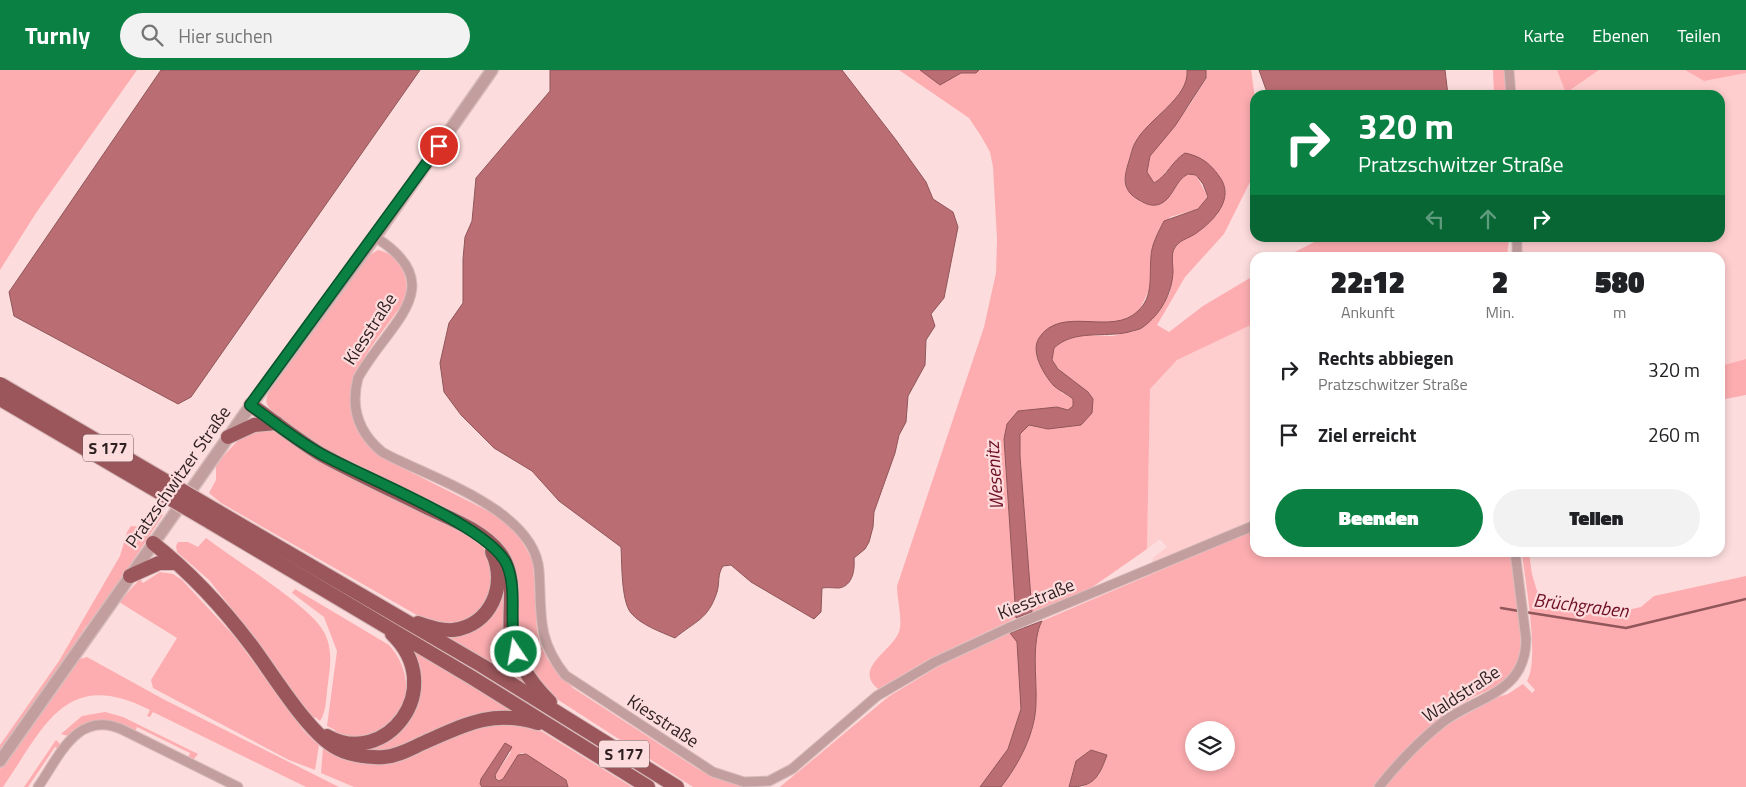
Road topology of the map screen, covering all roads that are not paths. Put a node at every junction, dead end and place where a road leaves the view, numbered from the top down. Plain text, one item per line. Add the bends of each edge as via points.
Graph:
1 (492, 70) edge
2 (1509, 70) edge
3 (1511, 90) edge
4 (375, 237) junction
5 (0, 384) edge
6 (0, 399) edge
7 (250, 405) junction
8 (276, 423) junction
9 (228, 437) junction
10 (213, 517) junction
11 (1250, 527) edge
12 (477, 534) junction
13 (153, 543) junction
14 (1516, 557) edge
15 (175, 563) junction
16 (130, 576) junction
17 (399, 618) junction
18 (379, 622) junction
19 (570, 720) junction
20 (560, 732) junction
21 (332, 742) junction
22 (0, 761) edge
23 (38, 787) edge
24 (238, 787) edge
25 (648, 787) edge
26 (677, 787) edge
27 (1379, 787) edge

1 - 4 street, Pratzschwitzer Straße
2 - 3 street
4 - 7 street, Pratzschwitzer Straße
4 - 11 street, Kiesstraße via 406,262 413,282 410,301 358,378 354,406 362,429 382,452 493,508 519,528 532,546 538,563 542,630 552,658 565,675 713,772 744,782 775,779 792,769 877,696 935,662 1008,628
5 - 10 highway, S 177, bridge
6 - 10 highway, S 177, bridge
7 - 8 highway
7 - 9 street, Pratzschwitzer Straße
8 - 9 highway via 254,425
8 - 12 highway via 322,454
9 - 13 street, Pratzschwitzer Straße
10 - 17 highway, S 177
10 - 18 highway, S 177
12 - 17 highway via 498,568 496,593 484,615 452,630
12 - 19 highway via 492,544 507,565 512,588 511,633 524,669 542,694
13 - 15 highway
13 - 16 street, Pratzschwitzer Straße
14 - 27 street, Waldstraße via 1526,644 1521,667 1511,682 1456,714 1423,738
15 - 16 highway via 155,564
15 - 21 highway via 237,627 312,725
16 - 22 street, Pratzschwitzer Straße
17 - 19 highway, S 177
18 - 20 highway, S 177
18 - 21 highway via 402,646 414,669 415,686 410,704 398,724 376,738 360,742
19 - 26 highway, S 177
20 - 21 highway via 526,720 500,717 465,724 391,756 366,757 342,751
20 - 25 highway, S 177
23 - 24 street via 76,733 86,727 104,724 121,729

